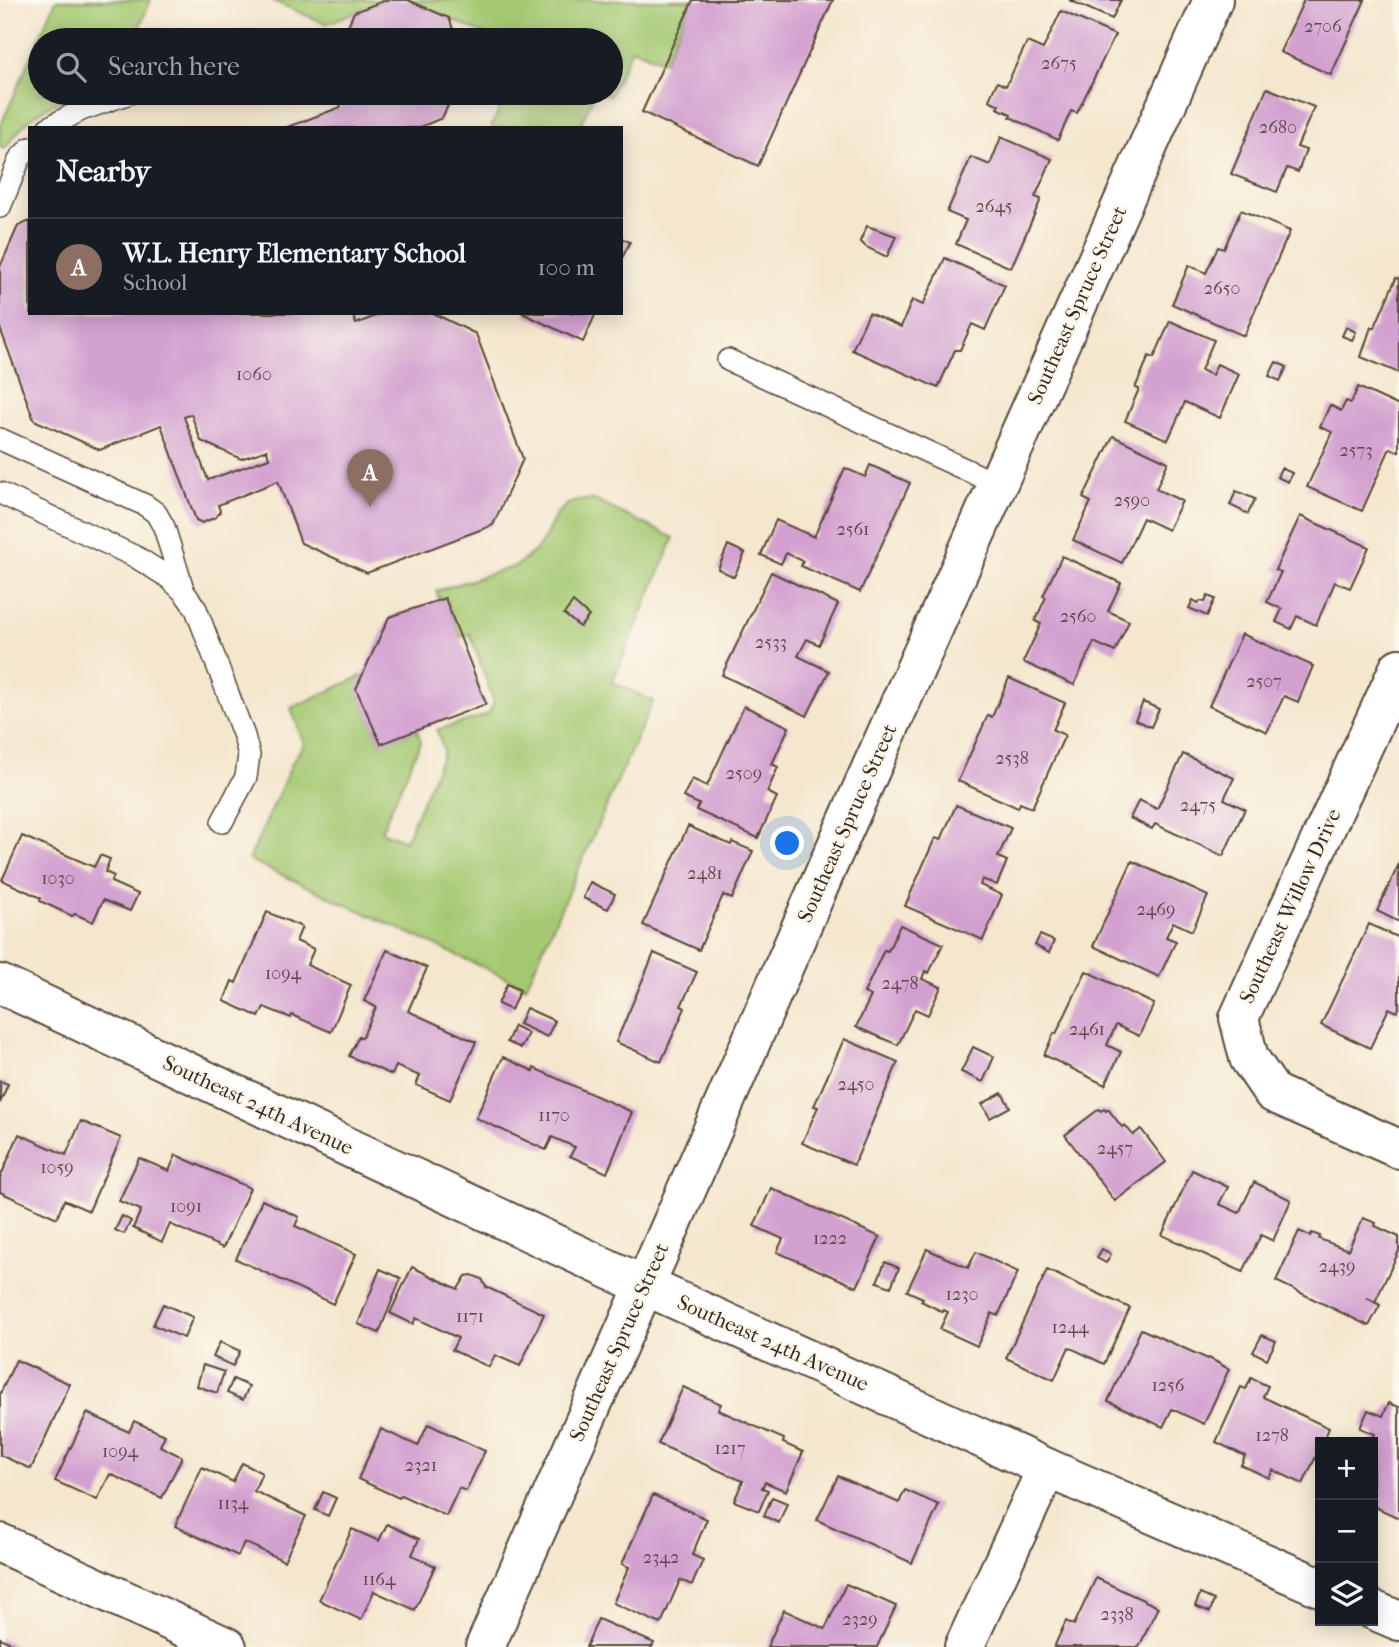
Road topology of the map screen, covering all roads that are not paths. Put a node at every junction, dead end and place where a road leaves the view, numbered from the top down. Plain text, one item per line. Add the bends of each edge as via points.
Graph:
1 (1213, 0) edge
2 (95, 105) edge
3 (52, 126) edge
4 (28, 150) edge
5 (0, 207) edge
6 (728, 360) dead end
7 (0, 439) edge
8 (997, 484) junction
9 (0, 493) edge
10 (184, 592) junction
11 (1399, 668) edge
12 (1391, 706) edge
13 (222, 822) dead end
14 (0, 984) edge
15 (1399, 1149) edge
16 (645, 1285) junction
17 (1047, 1468) junction
18 (0, 1543) edge
19 (1315, 1585) edge
20 (1378, 1612) edge
21 (1399, 1621) edge
22 (227, 1647) edge
23 (485, 1647) edge
24 (964, 1647) edge

1 - 8 street, Southeast Spruce Street
2 - 3 lane
4 - 5 lane via 20,158
6 - 8 lane
7 - 10 lane via 156,513
8 - 16 street, Southeast Spruce Street
9 - 10 lane via 136,556
10 - 13 lane via 196,609 249,755 246,777
11 - 12 street, Southeast Willow Drive
12 - 15 street, Southeast Willow Drive via 1239,1018 1249,1058 1273,1093
14 - 16 street, Southeast 24th Avenue
16 - 17 street, Southeast 24th Avenue
16 - 23 street, Southeast Spruce Street
17 - 19 street, Southeast 24th Avenue
17 - 24 street
18 - 22 street
20 - 21 street

